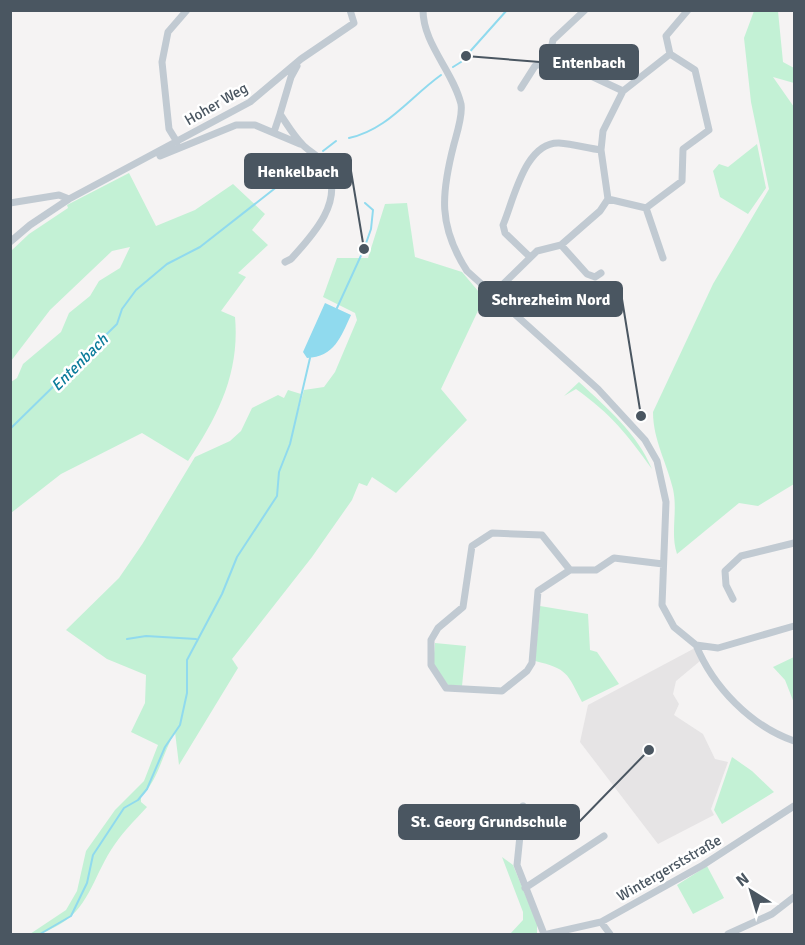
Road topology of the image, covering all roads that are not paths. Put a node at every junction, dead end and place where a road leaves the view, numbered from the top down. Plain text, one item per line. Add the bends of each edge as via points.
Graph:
1 (188, 10) edge
2 (350, 10) edge
3 (423, 10) edge
4 (585, 10) edge
5 (688, 10) edge
6 (670, 54) junction
7 (301, 59) junction
8 (548, 63) junction
9 (521, 88) dead end
10 (623, 91) junction
11 (280, 114) junction
12 (274, 132) junction
13 (177, 142) junction
14 (302, 145) junction
15 (601, 150) junction
16 (154, 155) junction
17 (69, 199) junction
18 (608, 199) junction
19 (10, 203) edge
20 (646, 208) junction
21 (10, 242) edge
22 (561, 245) junction
23 (530, 257) junction
24 (663, 258) dead end
25 (285, 262) dead end
26 (601, 273) dead end
27 (492, 295) junction
28 (795, 543) edge
29 (663, 564) junction
30 (570, 570) junction
31 (733, 599) dead end
32 (795, 626) edge
33 (696, 645) junction
34 (795, 741) edge
35 (523, 806) dead end
36 (795, 806) edge
37 (604, 836) dead end
38 (525, 888) junction
39 (795, 897) edge
40 (601, 922) junction
41 (546, 934) edge
42 (610, 934) edge
43 (728, 934) edge

1 - 13 street via 168,32 162,62 169,129
2 - 7 street, Hoher Weg via 354,23
3 - 27 street via 426,30 462,106 445,174 445,220 453,250 467,271
4 - 8 street via 553,40
5 - 6 street via 666,36
6 - 10 street
6 - 20 street via 695,70 709,130 683,148 682,182
7 - 11 street
7 - 13 street, Hoher Weg via 250,102
8 - 9 street via 535,66
8 - 10 street via 559,75 591,76
10 - 15 street via 603,131
11 - 12 street
11 - 14 street
12 - 14 street
12 - 16 street via 236,124 160,156
13 - 16 street, Hoher Weg
14 - 25 street via 326,166 331,191 325,217
15 - 18 street
15 - 23 street via 558,143 542,146 531,156 503,225 505,233
16 - 17 street, Hoher Weg
17 - 19 street via 59,195
17 - 21 street, Hoher Weg
18 - 20 street
18 - 22 street
20 - 24 street
22 - 23 street via 537,251
22 - 26 street via 587,274 595,277
23 - 27 street
27 - 29 street via 605,396 645,440 657,461 666,502
28 - 31 street via 741,556 725,571
29 - 30 street via 614,558 596,570
29 - 33 street via 662,605 674,627
30 - 30 street via 538,591 532,663 527,671 502,691 446,687 431,665 431,640 438,628 463,607 472,546 492,533 542,536
32 - 33 street via 718,648
33 - 34 street via 705,667 737,705
35 - 38 street via 517,865
36 - 40 street, Wintergerststraße via 703,865
37 - 38 street
38 - 41 street
39 - 43 street via 772,914
40 - 41 street, Wintergerststraße
40 - 42 street

